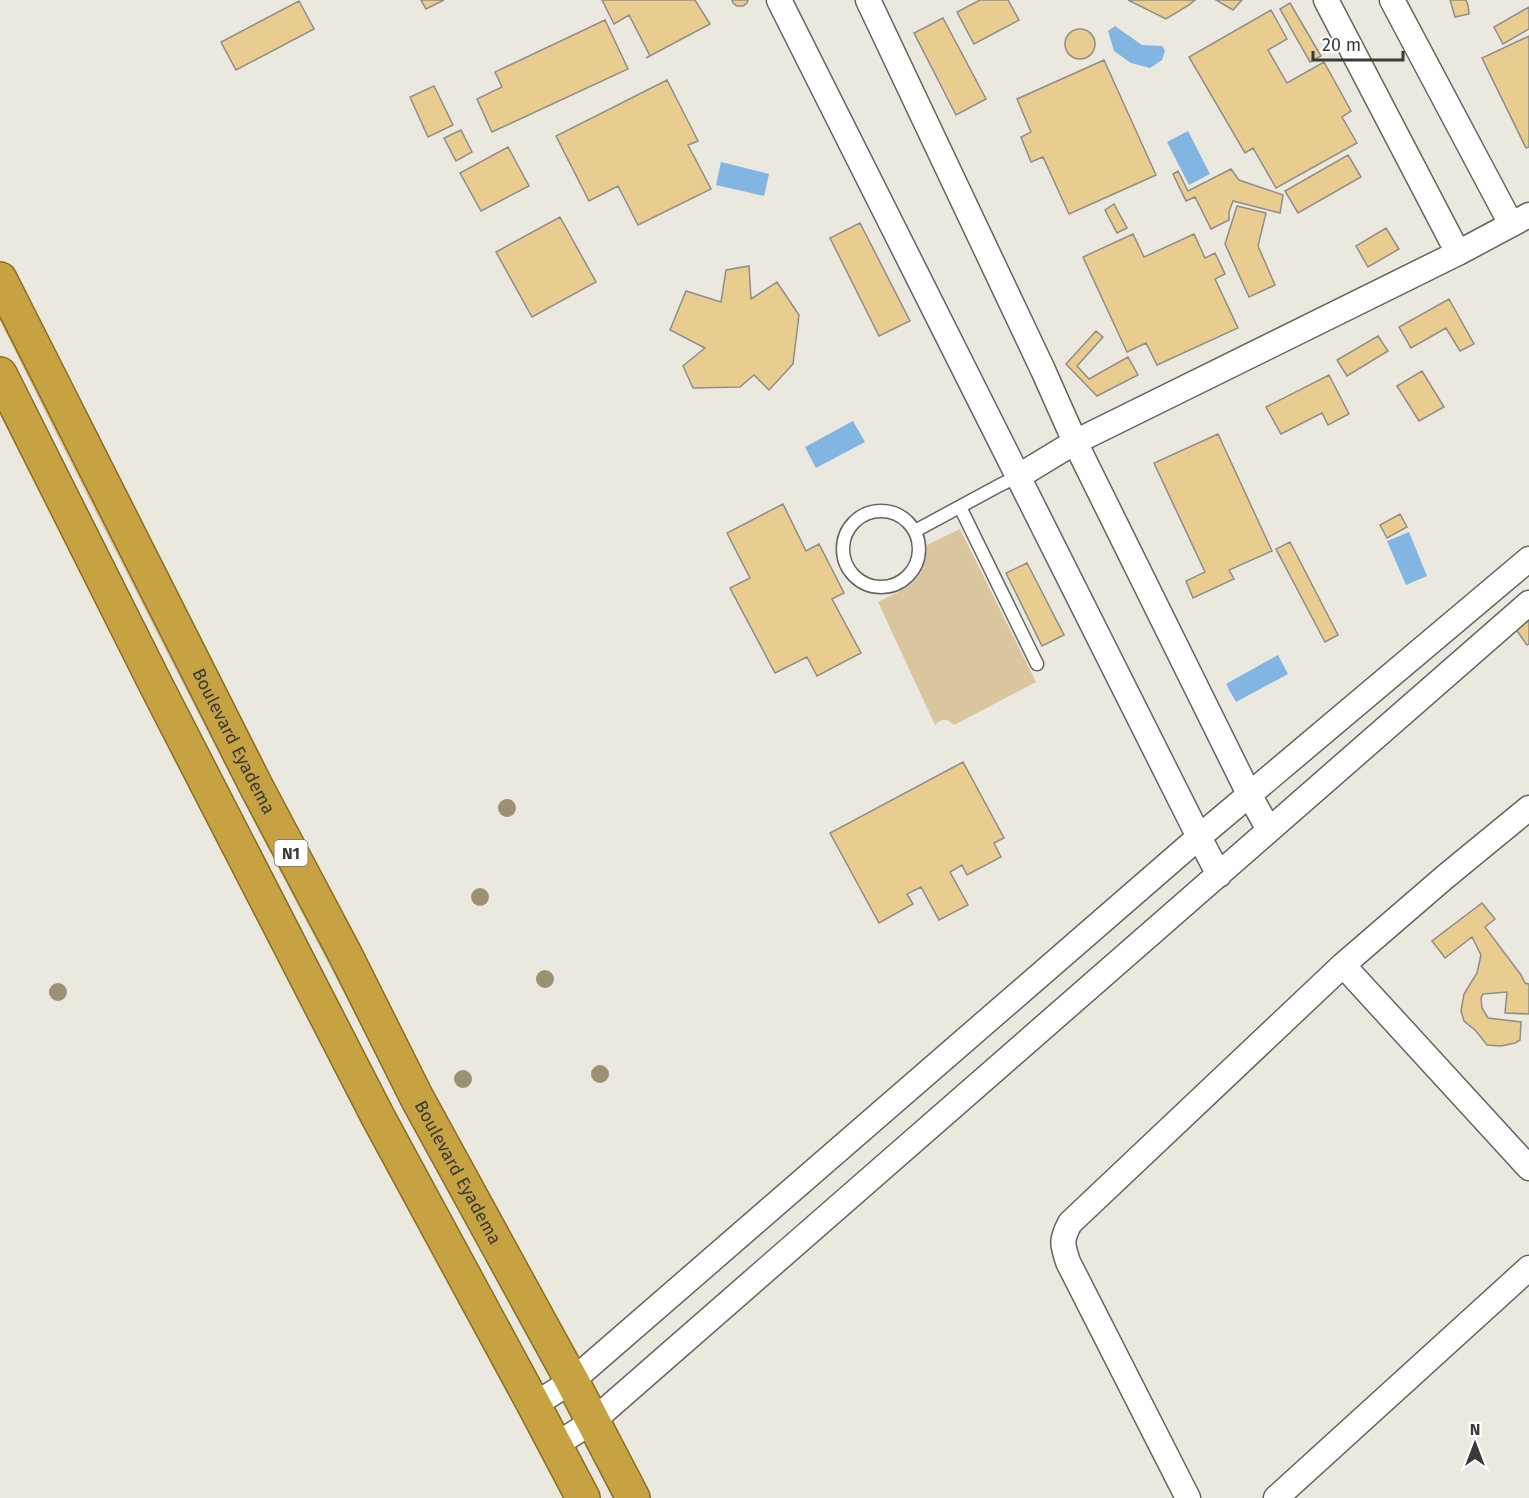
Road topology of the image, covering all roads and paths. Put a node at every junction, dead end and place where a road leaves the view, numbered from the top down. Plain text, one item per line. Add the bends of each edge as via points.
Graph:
1 (779, 0) edge
2 (868, 0) edge
3 (1326, 0) edge
4 (1392, 0) edge
5 (1520, 220) edge
6 (1458, 253) junction
7 (0, 279) edge
8 (0, 374) edge
9 (1075, 442) junction
10 (1018, 476) junction
11 (960, 507) junction
12 (915, 531) junction
13 (1529, 559) edge
14 (1529, 603) edge
15 (1037, 664) dead end
16 (1250, 796) junction
17 (1529, 808) edge
18 (1269, 831) junction
19 (1199, 837) junction
20 (1219, 875) junction
21 (1343, 965) junction
22 (1529, 1168) edge
23 (1529, 1268) edge
24 (572, 1381) junction
25 (534, 1405) junction
26 (593, 1421) junction
27 (556, 1446) junction
28 (583, 1498) edge
29 (633, 1498) edge
30 (1188, 1498) edge
31 (1276, 1498) edge

1 - 10 street
2 - 9 street
3 - 6 street
4 - 5 street
5 - 6 street
6 - 9 street
7 - 24 highway, Boulevard Eyadema / N1 via 417,1098
8 - 25 highway, N1 via 378,1117
9 - 10 street
9 - 16 street
10 - 11 lane
10 - 19 street
11 - 12 lane
11 - 15 lane
12 - 12 lane via 907,520 893,513 864,514 852,523 845,536 846,565 868,585 884,587 898,583 918,561 920,547
13 - 16 street
14 - 18 street
16 - 18 street
16 - 19 street
17 - 21 street
18 - 20 street
19 - 20 street
19 - 24 street
20 - 26 street
21 - 22 street
21 - 30 street via 1070,1223 1064,1234 1068,1262
23 - 31 street
24 - 25 street
24 - 26 highway, Boulevard Eyadema / N1
25 - 27 highway, N1
26 - 27 street
26 - 29 highway, N1
27 - 28 highway, N1

